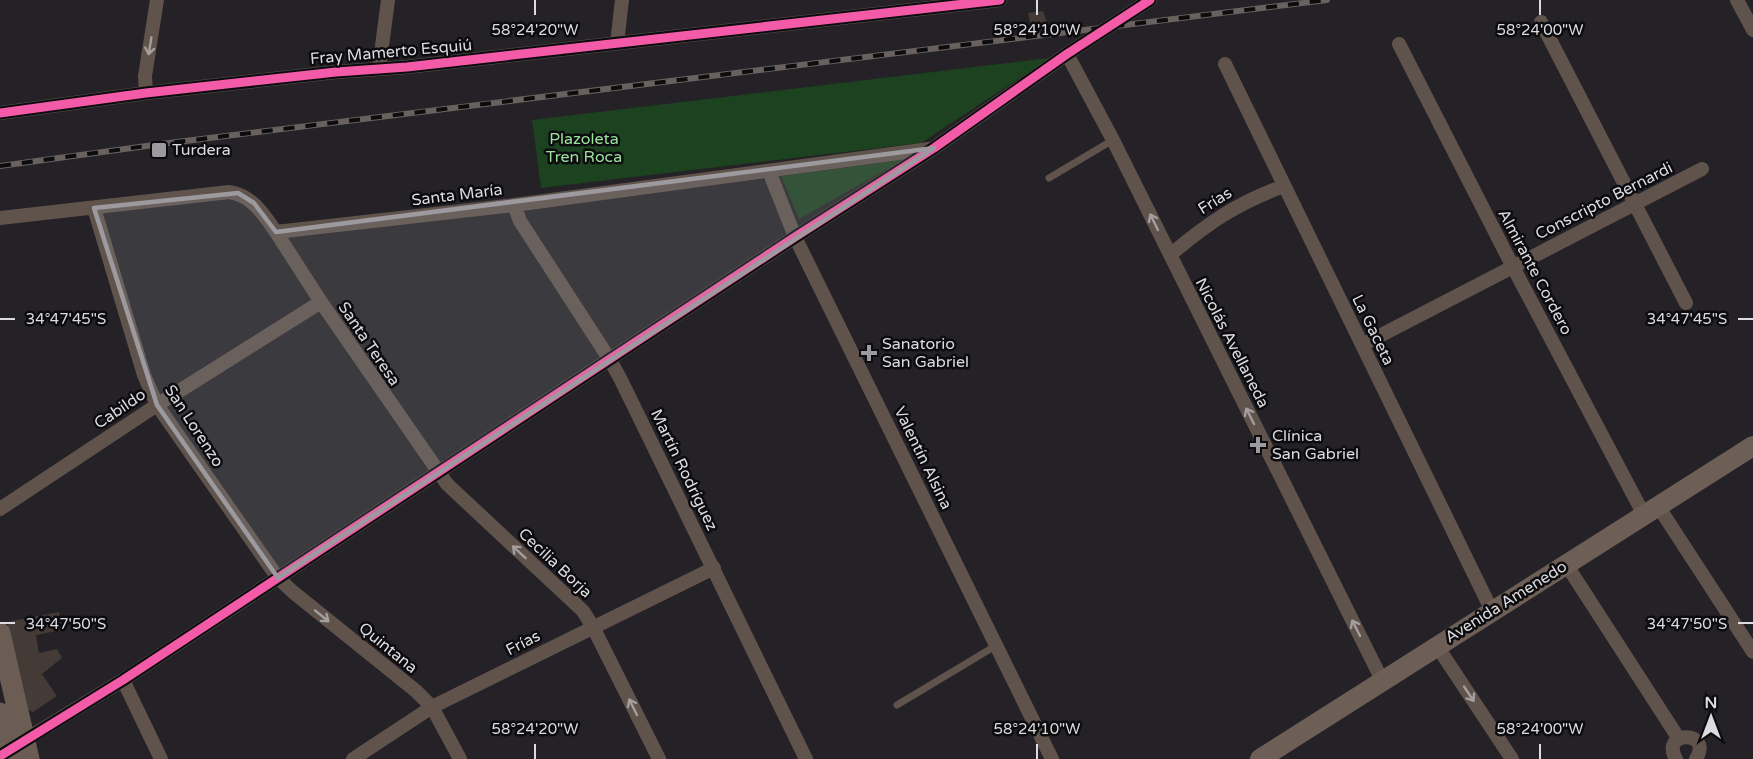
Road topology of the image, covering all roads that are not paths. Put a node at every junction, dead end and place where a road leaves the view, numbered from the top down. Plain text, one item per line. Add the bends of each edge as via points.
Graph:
1 (157, 0) edge
2 (388, 0) edge
3 (622, 0) edge
4 (999, 0) edge
5 (1150, 0) edge
6 (1737, 0) edge
7 (896, 6) edge
8 (1541, 22) dead end
9 (1753, 30) edge
10 (617, 43) junction
11 (1400, 44) dead end
12 (1067, 54) junction
13 (1225, 64) dead end
14 (379, 69) junction
15 (146, 93) junction
16 (0, 113) edge
17 (1113, 140) junction
18 (934, 148) junction
19 (1702, 169) dead end
20 (769, 171) junction
21 (1049, 178) dead end
22 (1284, 186) junction
23 (1635, 204) junction
24 (514, 205) junction
25 (94, 207) junction
26 (0, 218) edge
27 (276, 232) junction
28 (795, 237) junction
29 (1170, 255) junction
30 (1513, 267) junction
31 (321, 302) junction
32 (1686, 303) dead end
33 (1362, 345) junction
34 (610, 360) junction
35 (157, 405) junction
36 (1753, 446) edge
37 (437, 472) junction
38 (0, 509) edge
39 (1651, 510) junction
40 (1566, 564) junction
41 (714, 568) junction
42 (278, 578) junction
43 (1492, 611) junction
44 (593, 627) junction
45 (0, 633) edge
46 (997, 645) junction
47 (1437, 646) junction
48 (1753, 652) edge
49 (123, 680) junction
50 (1382, 680) junction
51 (897, 705) dead end
52 (432, 707) junction
53 (0, 713) edge
54 (1679, 739) junction
55 (15, 753) edge
56 (161, 759) edge
57 (353, 759) edge
58 (460, 759) edge
59 (659, 759) edge
60 (806, 759) edge
61 (1052, 759) edge
62 (1260, 759) edge
63 (1512, 759) edge
64 (1677, 759) edge
65 (1696, 759) edge

1 -> 15 street via 145,75
2 - 14 street
3 - 10 street
4 - 7 street, Fray Mamerto Esquiú
5 - 12 street
6 - 9 street
7 - 10 street, Fray Mamerto Esquiú
8 - 23 street
10 - 14 street, Fray Mamerto Esquiú
11 - 30 street, Almirante Cordero
12 - 17 street, Nicolás Avellaneda
12 - 18 street
13 - 22 street, La Gaceta
14 - 15 street, Fray Mamerto Esquiú
15 - 16 street, Fray Mamerto Esquiú
17 - 21 lane
29 -> 17 street, Nicolás Avellaneda
18 - 20 street, Santa María
18 - 28 street
19 - 23 street, Conscripto Bernardi
20 - 24 street, Santa María
20 - 28 street, Valentín Alsina
22 - 29 street, Frías via 1229,210
22 - 33 street, La Gaceta
23 - 30 street, Conscripto Bernardi
23 - 32 street
24 - 27 street, Santa María
24 - 34 street, Martín Rodríguez via 520,221
25 - 26 street
25 - 27 street via 238,193 254,203
25 - 35 street, San Lorenzo via 144,375
27 - 31 street, Santa Teresa
28 - 34 street
28 - 46 street, Valentín Alsina
50 -> 29 street, Nicolás Avellaneda
30 - 33 street, Conscripto Bernardi
30 - 39 street, Almirante Cordero
31 - 35 street, Cabildo
31 - 37 street, Santa Teresa
33 - 43 street, La Gaceta
34 - 37 street
34 - 41 street, Martín Rodríguez
35 - 38 street, Cabildo
35 - 42 street, San Lorenzo
36 - 39 street, Avenida Amenedo
37 - 42 street
44 -> 37 street, Cecilia Borja via 583,611
39 - 40 street, Avenida Amenedo
39 - 48 street, Almirante Cordero
40 - 43 street, Avenida Amenedo
40 - 54 street
41 - 44 street, Frías
41 - 60 street, Martín Rodríguez
42 - 49 street
42 -> 52 street, Quintana
43 - 47 street, Avenida Amenedo
44 - 52 street, Frías
59 -> 44 street, Cecilia Borja
45 - 55 main road
46 - 51 lane
46 - 61 street, Valentín Alsina
47 - 50 street, Avenida Amenedo
47 -> 63 street
49 - 55 street
49 - 56 street
50 - 62 street, Avenida Amenedo
52 - 57 street, Frías
52 - 58 street, Quintana
53 - 55 main road
54 - 64 street via 1673,749
54 - 65 street via 1688,737 1696,741 1700,749

